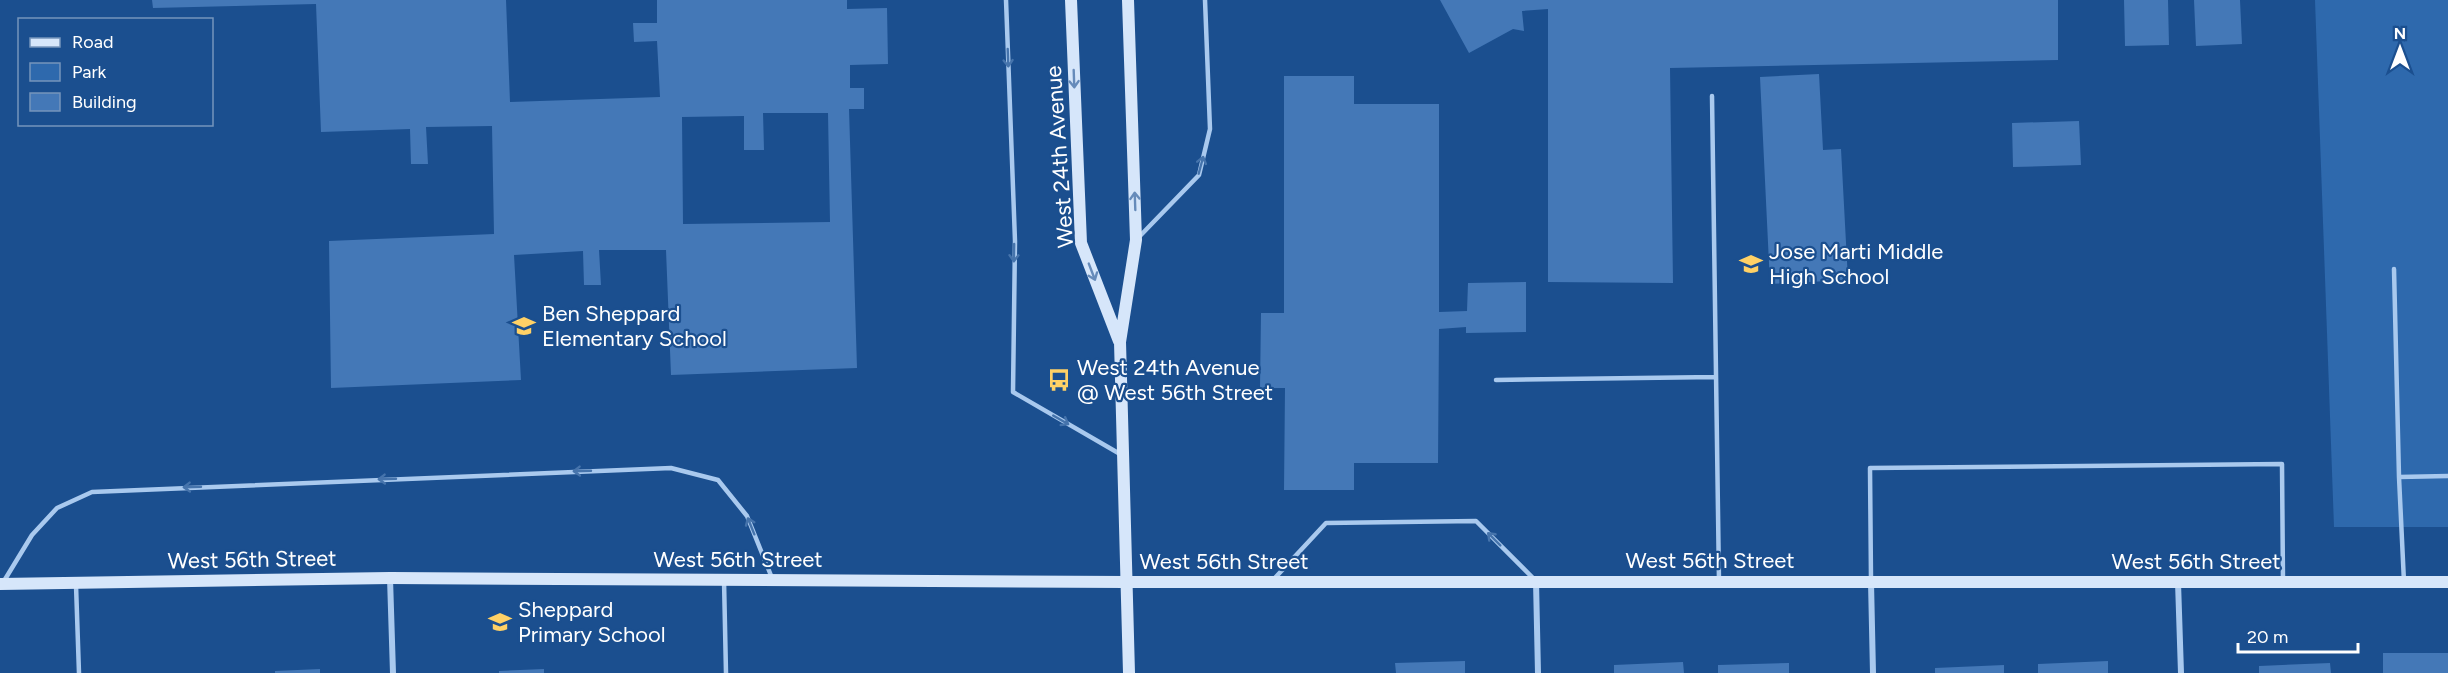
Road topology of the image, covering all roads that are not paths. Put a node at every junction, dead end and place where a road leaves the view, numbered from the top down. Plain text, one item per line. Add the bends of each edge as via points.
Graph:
1 (1006, 0) edge
2 (1071, 0) edge
3 (1128, 0) edge
4 (1205, 0) edge
5 (1712, 96) dead end
6 (1136, 240) junction
7 (2394, 269) dead end
8 (1120, 342) junction
9 (1716, 377) junction
10 (1496, 380) dead end
11 (1121, 455) junction
12 (2448, 476) edge
13 (2399, 477) junction
14 (390, 579) junction
15 (724, 580) junction
16 (773, 580) junction
17 (1536, 580) junction
18 (1719, 581) junction
19 (76, 582) junction
20 (1126, 582) junction
21 (1271, 582) junction
22 (1871, 582) junction
23 (2178, 582) junction
24 (2283, 582) junction
25 (2404, 582) junction
26 (2448, 582) edge
27 (1, 584) edge
28 (79, 673) edge
29 (393, 673) edge
30 (726, 673) edge
31 (1129, 673) edge
32 (1538, 673) edge
33 (1873, 673) edge
34 (2181, 673) edge

1 -> 11 lane via 1015,241 1013,392
2 -> 8 street, West 24th Avenue via 1081,243
6 -> 3 street, West 24th Avenue
6 -> 4 lane via 1199,175 1210,129
5 - 9 lane
6 - 8 street, West 24th Avenue
7 - 13 lane
8 - 11 street, West 24th Avenue
9 - 10 lane
9 - 18 lane
11 - 20 street, West 24th Avenue
12 - 13 lane
13 - 25 lane
14 - 15 street, West 56th Street
14 - 19 street, West 56th Street
14 - 29 street
15 - 16 street, West 56th Street
15 - 30 lane
16 - 20 street, West 56th Street
16 -> 27 lane via 747,516 718,480 671,468 92,492 57,508 32,535
17 - 18 street, West 56th Street
17 - 21 street, West 56th Street
17 -> 21 lane via 1476,521 1326,523
17 - 32 street
18 - 22 street, West 56th Street
19 - 27 street, West 56th Street
19 - 28 lane
20 - 21 street, West 56th Street
20 - 31 street, West 24th Avenue
22 - 23 street, West 56th Street
22 - 24 lane via 1870,468 2282,464
22 - 33 street
23 - 24 street, West 56th Street
23 - 34 street
24 - 25 street, West 56th Street
25 - 26 street, West 56th Street

